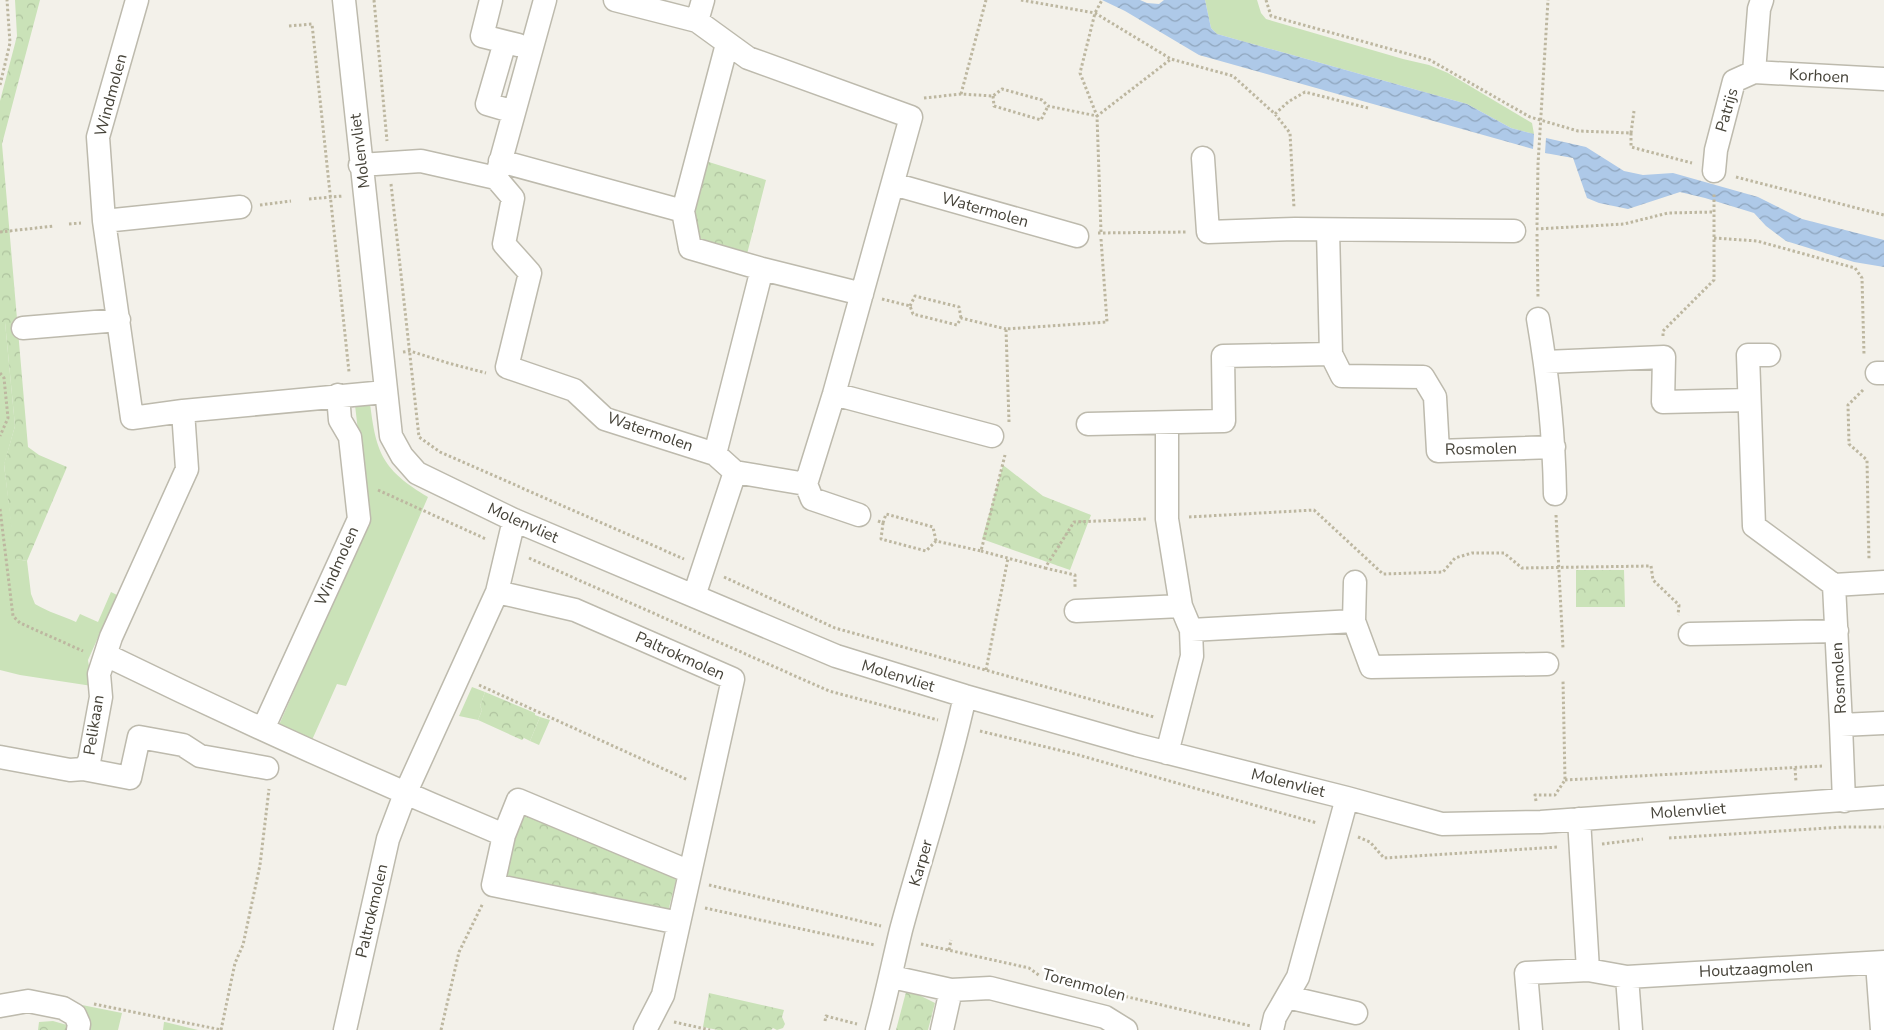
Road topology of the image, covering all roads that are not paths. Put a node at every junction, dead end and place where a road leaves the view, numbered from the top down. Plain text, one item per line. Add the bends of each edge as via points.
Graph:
1 (137, 0) edge
2 (344, 0) edge
3 (491, 0) edge
4 (544, 0) edge
5 (616, 0) edge
6 (1762, 0) edge
7 (700, 11) edge
8 (505, 42) junction
9 (727, 44) junction
10 (531, 49) junction
11 (1754, 72) junction
12 (1884, 80) edge
13 (514, 112) junction
14 (1203, 158) dead end
15 (360, 165) junction
16 (498, 170) junction
17 (1714, 172) road end
18 (893, 184) junction
19 (240, 207) road end
20 (683, 211) junction
21 (104, 221) junction
22 (1328, 230) junction
23 (1514, 231) dead end
24 (1077, 236) road end
25 (762, 269) junction
26 (862, 294) junction
27 (1538, 318) road end
28 (119, 320) junction
29 (23, 328) dead end
30 (1331, 354) junction
31 (1770, 355) dead end
32 (1545, 362) junction
33 (385, 392) junction
34 (834, 394) junction
35 (344, 395) junction
36 (1749, 400) junction
37 (183, 411) junction
38 (1167, 423) junction
39 (1088, 424) dead end
40 (1003, 438) road end
41 (1554, 447) junction
42 (715, 454) junction
43 (735, 472) junction
44 (806, 484) junction
45 (1555, 494) dead end
46 (859, 515) road end
47 (514, 520) junction
48 (1355, 582) dead end
49 (1877, 582) edge
50 (1834, 585) junction
51 (497, 592) junction
52 (694, 596) junction
53 (1181, 606) junction
54 (1076, 611) road end
55 (1354, 621) junction
56 (1191, 630) junction
57 (1837, 631) junction
58 (1690, 634) road end
59 (1547, 664) dead end
60 (103, 665) junction
61 (965, 696) junction
62 (1884, 723) edge
63 (1841, 725) junction
64 (263, 729) junction
65 (1167, 753) junction
66 (0, 757) edge
67 (83, 769) junction
68 (268, 775) road end
69 (405, 794) junction
70 (1884, 797) edge
71 (1347, 798) junction
72 (1844, 801) junction
73 (1579, 819) junction
74 (504, 835) junction
75 (690, 876) junction
76 (682, 913) junction
77 (1881, 962) edge
78 (1588, 970) junction
79 (892, 977) junction
80 (1627, 977) junction
81 (951, 990) junction
82 (1287, 997) junction
83 (0, 1006) edge
84 (1356, 1013) dead end
85 (76, 1022) edge
86 (648, 1023) edge
87 (878, 1029) edge
88 (1266, 1029) edge
89 (345, 1030) edge
90 (942, 1030) edge
91 (1126, 1030) edge
92 (1531, 1030) edge
93 (1631, 1030) edge
94 (1882, 1030) edge

1 - 21 street, Windmolen via 98,137
2 - 15 street, Molenvliet
3 - 8 street via 482,36
4 - 10 street
5 - 7 street
6 - 11 street, Patrijs via 1758,9
7 - 9 street
8 - 10 street
8 - 13 street via 487,104
9 - 18 street via 748,58 911,117
9 - 20 street
10 - 13 street
11 - 12 street, Korhoen
11 - 17 street, Patrijs via 1734,81 1716,150
13 - 16 street
14 - 22 street via 1208,232
15 - 16 street via 421,161
15 - 33 street, Molenvliet
16 - 20 street
16 - 42 street, Watermolen via 513,198 504,244 530,273 508,367 574,390 604,419
18 - 24 street, Watermolen
18 - 26 street
19 - 21 street
20 - 25 street via 690,248
21 - 28 street, Windmolen
22 - 23 street
22 - 30 street, Rosmolen
25 - 26 street
25 - 42 street, Watermolen
26 - 34 street
27 - 32 street
28 - 29 street
28 - 37 street, Windmolen via 132,418
30 - 38 street via 1223,356 1224,421
30 - 41 street, Rosmolen via 1342,376 1423,377 1435,396 1438,451
31 - 36 street via 1748,355
32 - 36 street via 1664,356 1663,402
32 - 41 street
33 - 35 street, Windmolen
33 - 47 street, Molenvliet via 391,436 417,474
34 - 40 street
34 - 44 street
35 - 37 street, Windmolen
35 - 64 street, Windmolen via 340,420 350,437 358,519
36 - 50 street via 1754,526
37 - 60 street via 187,469 111,637
38 - 39 street
38 - 53 street via 1167,519
41 - 45 street
42 - 43 street, Watermolen
43 - 44 street
43 - 52 street
44 - 46 street via 812,499
47 - 51 street, Paltrokmolen
47 - 52 street, Molenvliet
48 - 55 street
49 - 50 street
50 - 57 street, Rosmolen
51 - 69 street, Paltrokmolen
51 - 75 street, Paltrokmolen via 575,610 733,679
52 - 61 street, Molenvliet via 836,656
53 - 54 street
53 - 56 street
55 - 56 street
55 - 59 street via 1371,667
56 - 65 street via 1192,656
57 - 58 street, Rosmolen
57 - 63 street, Rosmolen
60 - 64 street via 188,695
60 - 67 street, Pelikaan via 101,697 89,762
61 - 65 street, Molenvliet
61 - 79 street, Karper via 899,940
62 - 63 street, Rosmolen
63 - 72 street, Rosmolen
64 - 69 street
65 - 71 street, Molenvliet
66 - 67 street, Pelikaan via 70,770
67 - 68 street via 130,778 139,737 183,745 200,756
69 - 74 street
69 - 89 street, Paltrokmolen via 388,839
70 - 72 street, Molenvliet
71 - 73 street, Molenvliet via 1442,824
71 - 82 street via 1298,976
72 - 73 street, Molenvliet
73 - 78 street
74 - 75 street via 518,800
74 - 76 street via 493,885
75 - 76 street, Paltrokmolen
76 - 86 street, Paltrokmolen via 663,995
77 - 80 street, Houtzaagmolen
77 - 94 street
78 - 80 street, Houtzaagmolen
78 - 92 street, Houtzaagmolen via 1526,973
79 - 81 street, Torenmolen
79 - 87 street, Karper
80 - 93 street
81 - 90 street
81 - 91 street, Torenmolen via 990,988 1105,1017
82 - 84 street
82 - 88 street
83 - 85 street via 28,1001 63,1008

